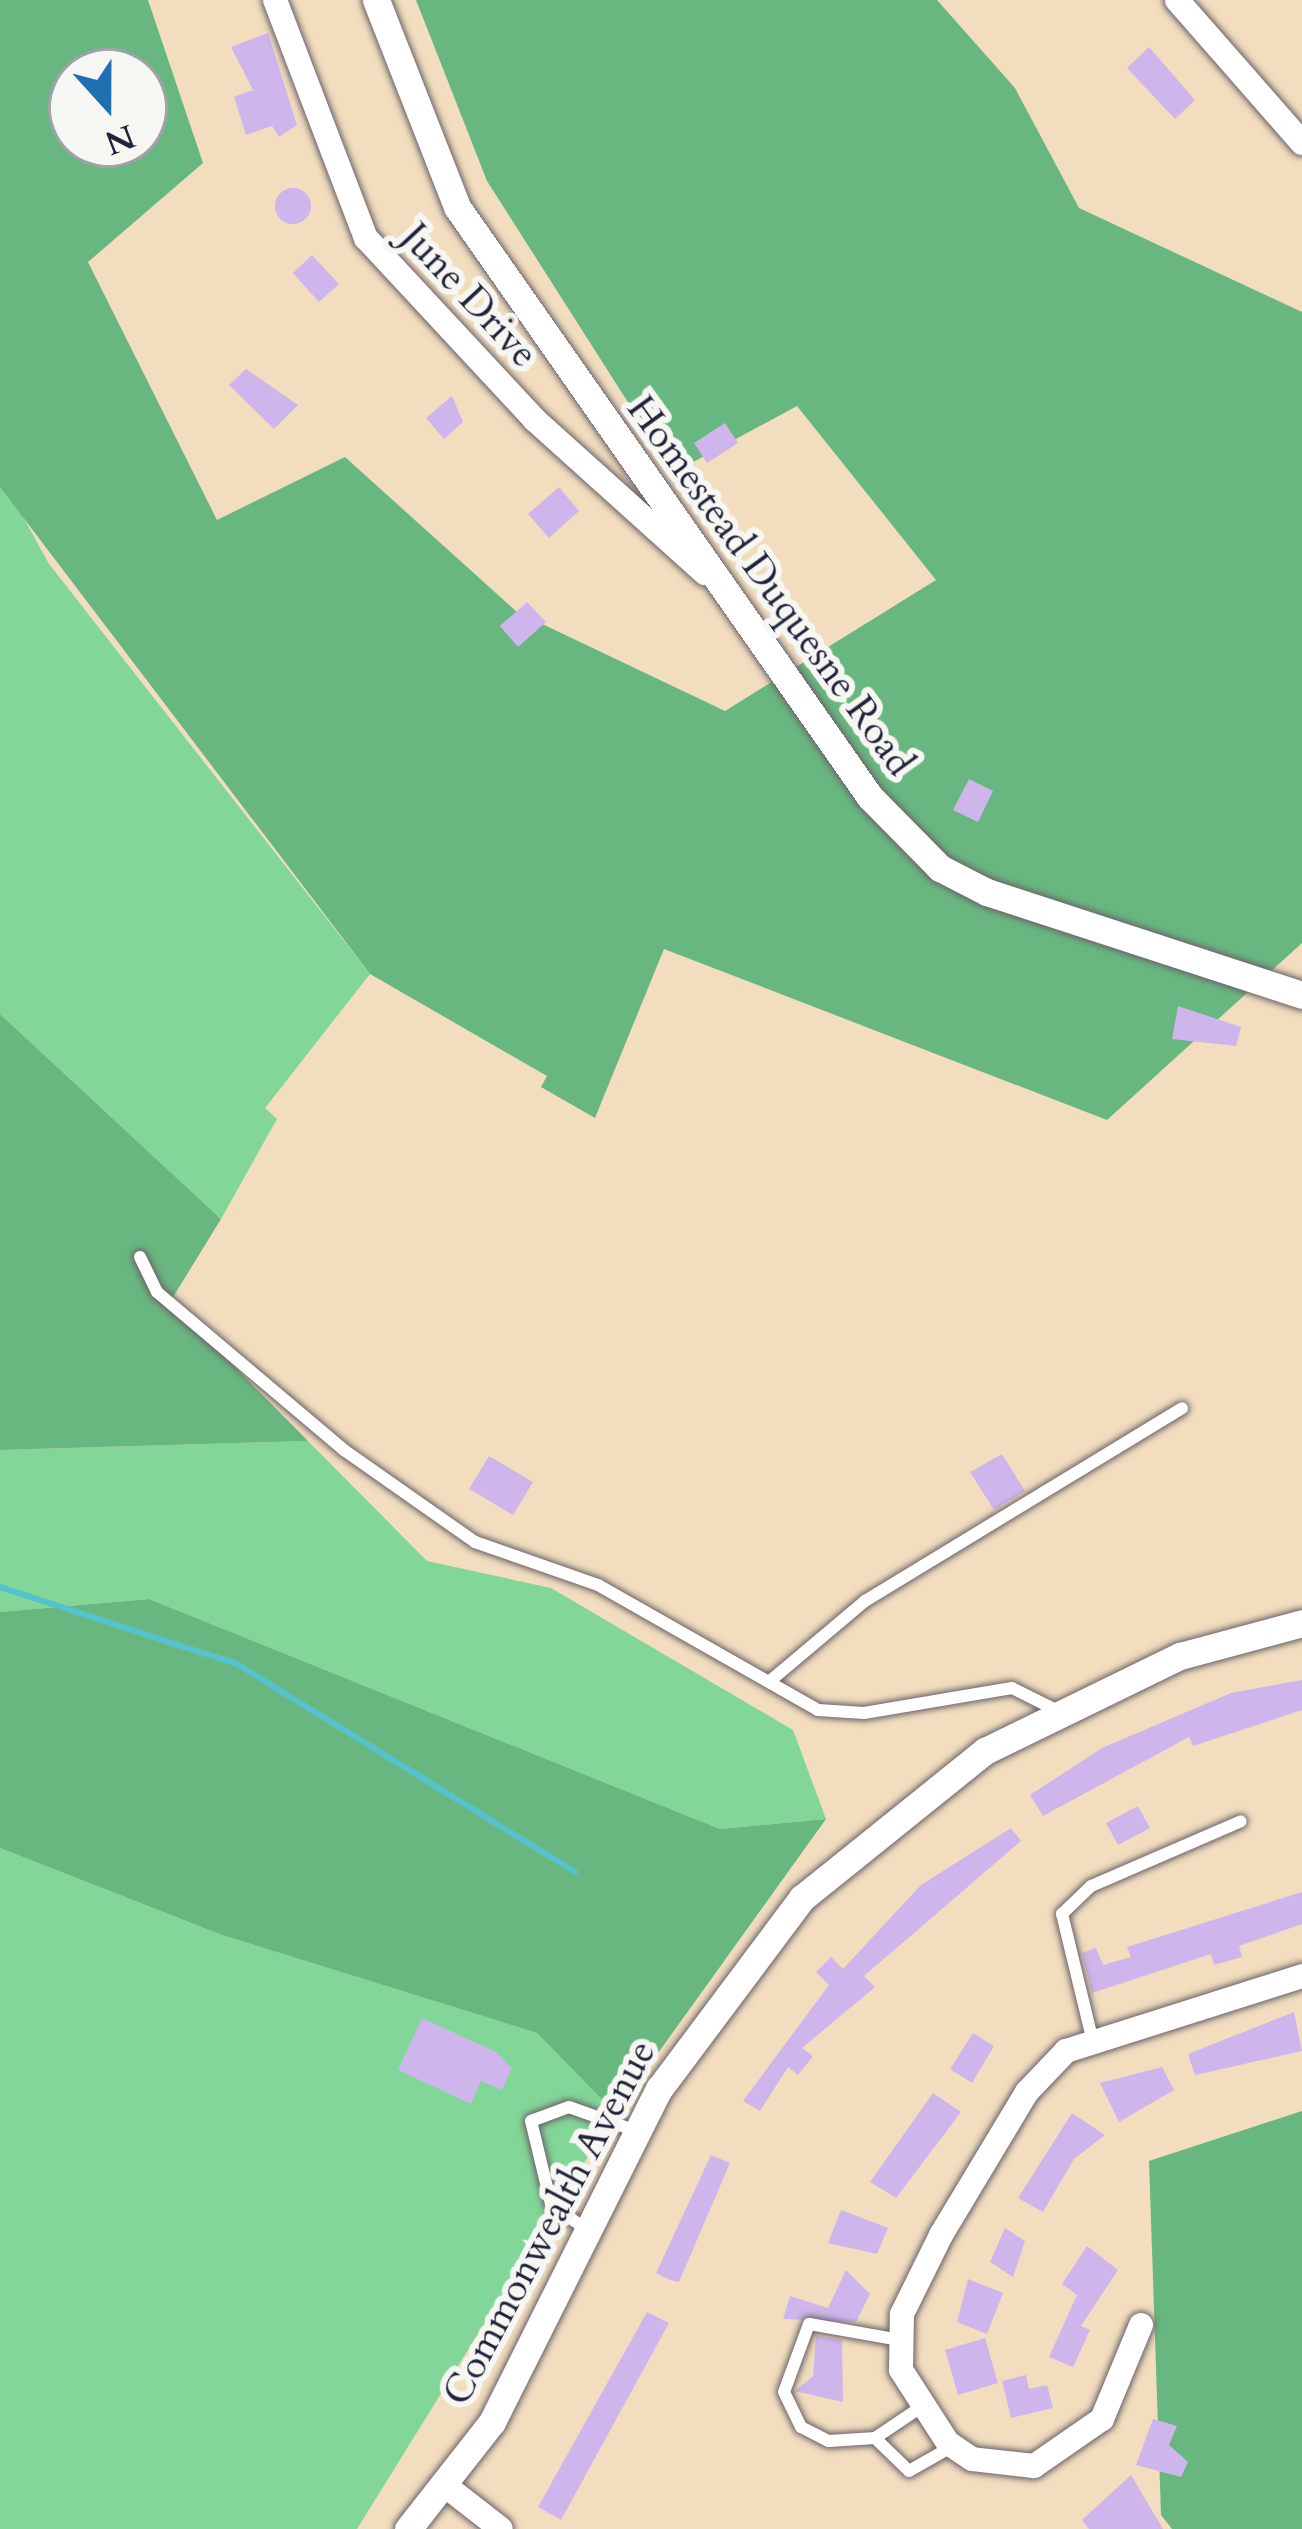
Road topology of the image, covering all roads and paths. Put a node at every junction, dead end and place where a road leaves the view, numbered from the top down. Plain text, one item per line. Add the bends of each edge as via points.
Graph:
1 (275, 0) edge
2 (376, 0) edge
3 (1178, 0) edge
4 (1302, 143) edge
5 (707, 575) junction
6 (1302, 994) edge
7 (140, 1257) dead end
8 (1182, 1408) dead end
9 (1302, 1623) edge
10 (770, 1681) junction
11 (1060, 1712) junction
12 (1240, 1821) dead end
13 (1302, 1976) edge
14 (1093, 2043) junction
15 (637, 2132) junction
16 (587, 2230) junction
17 (1141, 2325) dead end
18 (900, 2340) junction
19 (918, 2409) junction
20 (875, 2438) junction
21 (952, 2446) junction
22 (447, 2487) junction
23 (408, 2529) edge
24 (501, 2529) edge

1 - 5 street, June Drive via 366,238 535,420
2 - 5 street, Homestead Duquesne Road via 457,207
3 - 4 street
5 - 6 street, Homestead Duquesne Road via 870,797 940,868
7 - 10 lane via 157,1292 437,1522 598,1586
8 - 10 lane via 866,1600
9 - 11 street, Commonwealth Avenue via 1180,1656
10 - 11 lane via 841,1716 1012,1688
11 - 15 street, Commonwealth Avenue via 932,1787 802,1898 705,2020
12 - 14 lane via 1091,1886 1062,1914
13 - 14 street
14 - 18 street via 1066,2051 1027,2092 941,2235
15 - 16 street, Commonwealth Avenue
15 - 16 lane via 569,2107 531,2121 551,2204
16 - 22 street, Commonwealth Avenue
17 - 21 street via 1082,2443 1034,2466
18 - 19 street
18 - 20 lane via 823,2320 809,2324 788,2362 784,2392 801,2427 829,2441
19 - 20 lane
19 - 21 street
20 - 21 lane via 909,2471
22 - 23 street, Commonwealth Avenue
22 - 24 street

